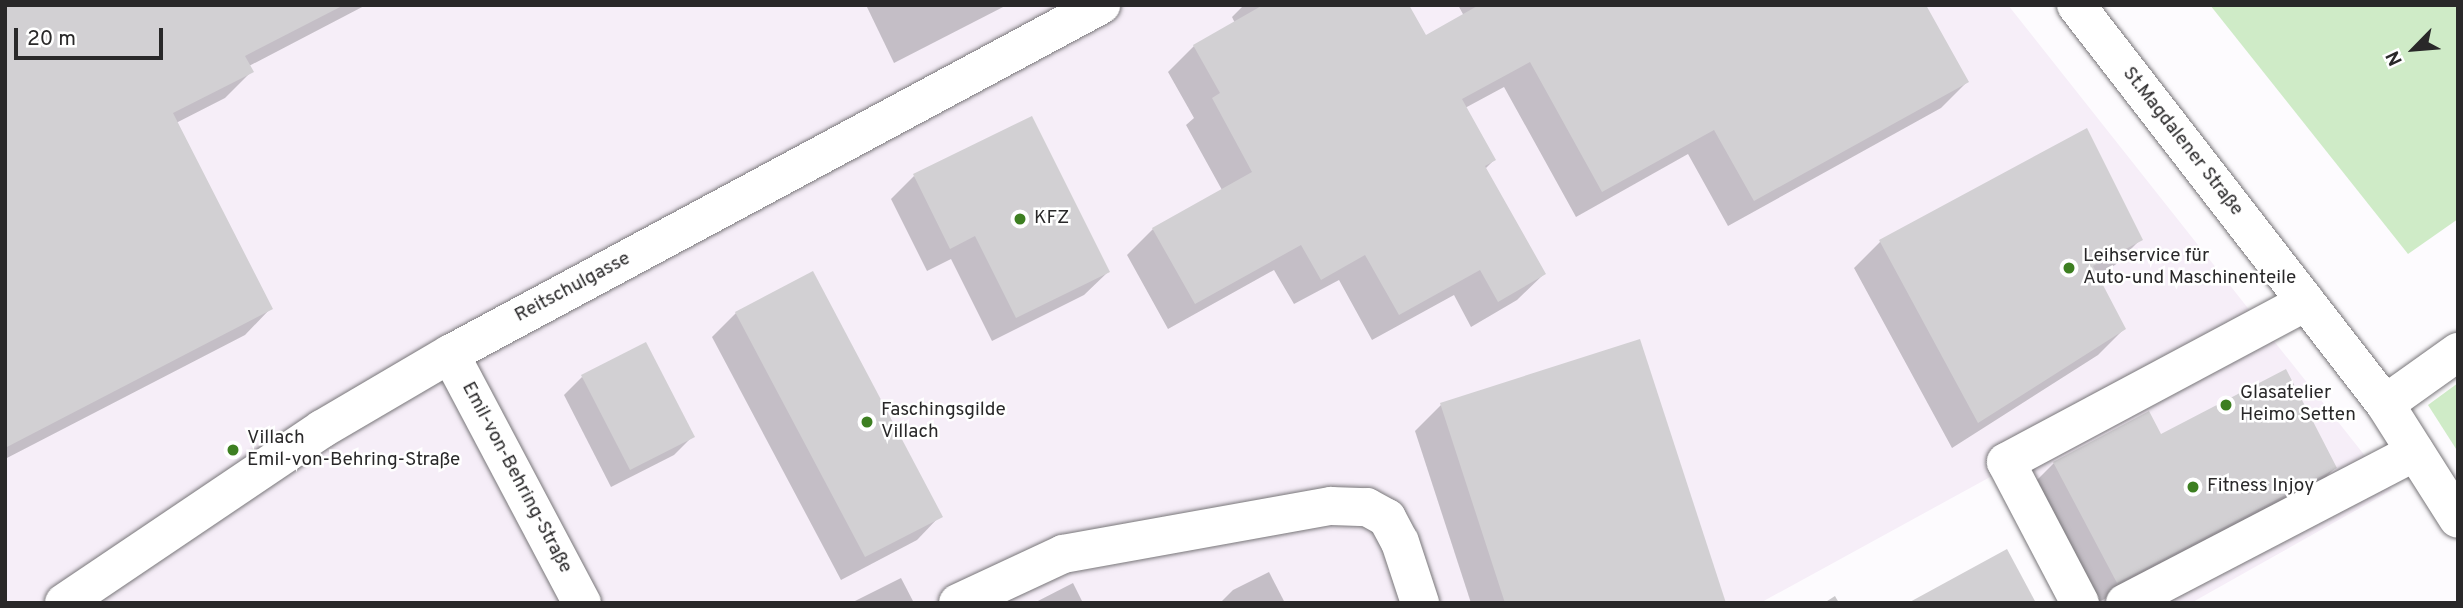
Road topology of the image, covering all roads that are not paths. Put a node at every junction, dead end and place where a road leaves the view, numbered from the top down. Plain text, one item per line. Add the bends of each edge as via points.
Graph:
1 (1101, 5) edge
2 (2076, 5) edge
3 (2306, 302) junction
4 (2458, 352) edge
5 (450, 354) junction
6 (2385, 404) junction
7 (2415, 452) junction
8 (2458, 519) edge
9 (64, 603) edge
10 (582, 603) edge
11 (958, 603) edge
12 (1420, 603) edge
13 (2080, 603) edge
14 (2124, 603) edge

1 - 5 street, Reitschulgasse
2 - 3 street, St.Magdalener Straße
3 - 6 street, St.Magdalener Straße
3 - 13 street via 2006,462
4 - 6 street
5 - 9 street, Reitschulgasse via 310,436
5 - 10 street, Emil-von-Behring-Straße
6 - 7 street, St.Magdalener Straße
7 - 8 street, St.Magdalener Straße
7 - 14 street
11 - 12 street via 1063,554 1331,506 1367,507 1387,517 1401,542

